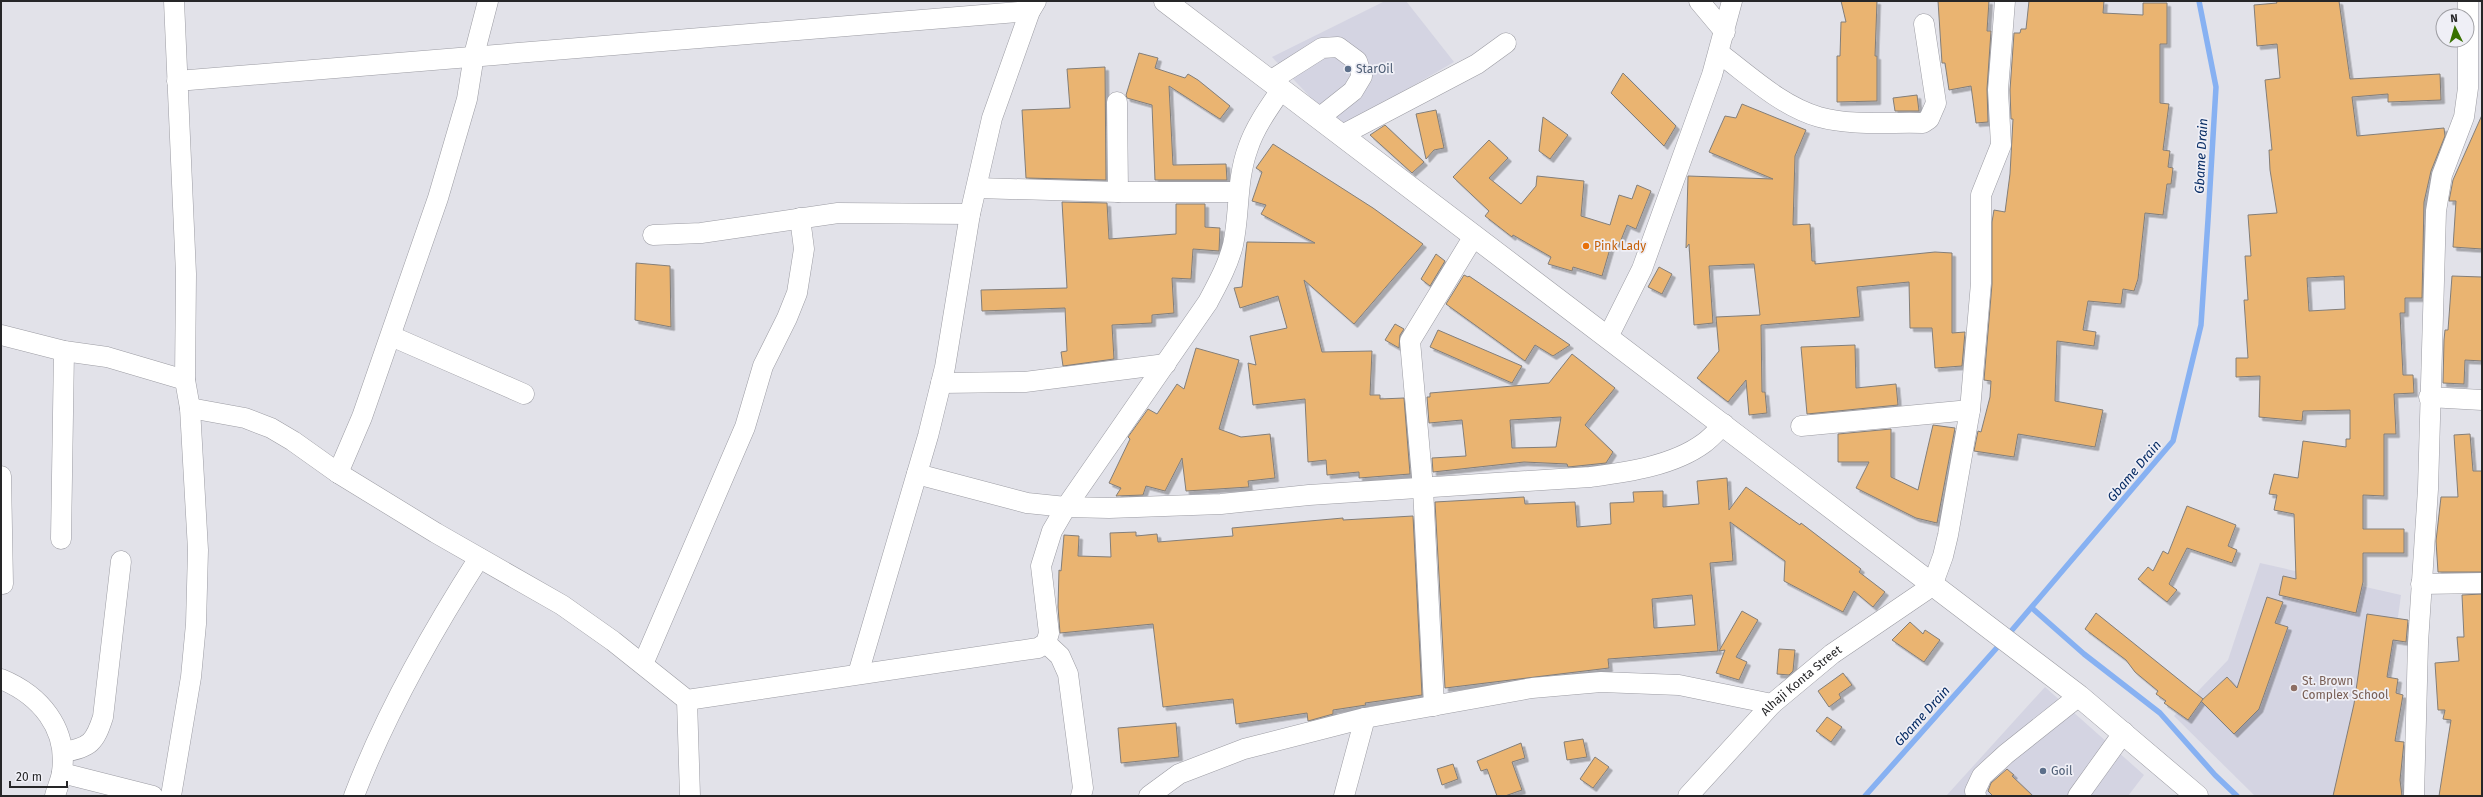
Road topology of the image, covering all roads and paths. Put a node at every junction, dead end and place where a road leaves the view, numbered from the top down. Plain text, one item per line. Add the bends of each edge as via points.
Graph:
1 (174, 1) edge
2 (488, 1) edge
3 (1165, 1) edge
4 (1699, 1) edge
5 (1732, 1) edge
6 (2005, 1) edge
7 (2468, 1) edge
8 (1033, 6) edge
9 (1924, 24) dead end
10 (1725, 32) junction
11 (1506, 43) dead end
12 (1719, 53) junction
13 (474, 55) junction
14 (177, 81) junction
15 (1276, 86) junction
16 (1117, 102) dead end
17 (1319, 118) junction
18 (1342, 136) junction
19 (977, 188) junction
20 (1118, 192) junction
21 (1237, 192) junction
22 (970, 214) junction
23 (800, 218) junction
24 (653, 235) dead end
25 (1474, 236) junction
26 (1, 335) edge
27 (391, 336) junction
28 (1608, 338) junction
29 (64, 351) junction
30 (1166, 364) junction
31 (185, 380) junction
32 (941, 383) junction
33 (524, 394) dead end
34 (2429, 398) junction
35 (2482, 400) edge
36 (190, 408) junction
37 (1970, 410) junction
38 (1724, 424) junction
39 (1801, 426) dead end
40 (338, 473) junction
41 (917, 474) junction
42 (1, 476) edge
43 (1423, 488) junction
44 (1066, 507) junction
45 (61, 539) dead end
46 (479, 558) junction
47 (121, 561) dead end
48 (2482, 583) edge
49 (3, 584) dead end
50 (2421, 584) junction
51 (1932, 586) junction
52 (1046, 643) junction
53 (643, 664) junction
54 (858, 674) junction
55 (1, 679) edge
56 (2079, 696) junction
57 (687, 700) junction
58 (1772, 704) junction
59 (1434, 706) junction
60 (1365, 718) junction
61 (2124, 732) junction
62 (63, 752) junction
63 (62, 773) junction
64 (55, 796) edge
65 (153, 796) edge
66 (170, 796) edge
67 (354, 796) edge
68 (690, 796) edge
69 (1081, 796) edge
70 (1149, 796) edge
71 (1344, 796) edge
72 (1688, 796) edge
73 (1976, 796) edge
74 (2078, 796) edge
75 (2197, 796) edge
76 (2414, 796) edge

1 - 14 street
2 - 13 street
3 - 15 main road
4 - 10 street
5 - 10 street
6 - 37 street via 1998,90 2001,145 1981,195 1981,283
7 - 34 street via 2468,88 2464,117 2442,175 2436,211
8 - 13 street
8 - 19 street via 992,118
9 - 12 street via 1936,103 1929,119 1923,123 1819,117 1785,102
10 - 12 street
11 - 18 street via 1477,64
12 - 28 street via 1642,269
13 - 14 street
13 - 27 street via 467,99 438,198
14 - 31 street via 186,274
15 - 17 main road
15 - 17 street via 1322,48 1338,47 1357,61 1362,76 1353,91
15 - 21 street via 1248,148
16 - 20 street
17 - 18 main road
18 - 25 main road
19 - 20 street
19 - 22 street
20 - 21 street
21 - 30 street via 1233,245 1225,268 1208,302
22 - 23 street via 845,213
22 - 32 street
23 - 24 street via 701,233
23 - 53 street via 804,249 797,293 763,366 742,434
25 - 28 main road
25 - 43 street via 1410,341
26 - 29 street
27 - 33 street
27 - 40 street via 362,417
28 - 38 main road
29 - 31 street via 107,357
29 - 45 street
30 - 32 street via 1025,382
30 - 44 street
31 - 36 street
32 - 41 street
34 - 35 street
34 - 50 street via 2428,489
36 - 40 street via 245,418 270,428
36 - 66 street via 198,550 196,624 191,677
37 - 39 street
37 - 51 street via 1948,535
38 - 43 street via 1704,444 1672,460 1620,473
38 - 51 main road
40 - 46 street
41 - 44 street via 999,497
41 - 54 street
42 - 49 street
43 - 44 street via 1221,504
43 - 59 street
44 - 52 street via 1047,542 1041,566 1048,633
46 - 53 street via 562,605
46 - 67 street via 415,667 383,728
47 - 62 street via 102,717 97,736 82,749
48 - 50 street
50 - 76 street
51 - 56 main road
51 - 58 street, Alhaji Konta Street via 1832,654
52 - 54 street via 1038,648
52 - 69 street via 1060,656 1068,674 1083,788
53 - 57 street
54 - 57 street
55 - 62 street via 18,686 39,701 54,720
56 - 61 main road
56 - 73 street via 1982,776 1975,791
57 - 68 street
58 - 59 street via 1679,684 1601,682 1532,688
58 - 72 street, Alhaji Konta Street
59 - 60 street
60 - 70 street via 1244,749 1179,774
60 - 71 street
61 - 74 street
61 - 75 main road
62 - 63 street
63 - 64 street
63 - 65 street

